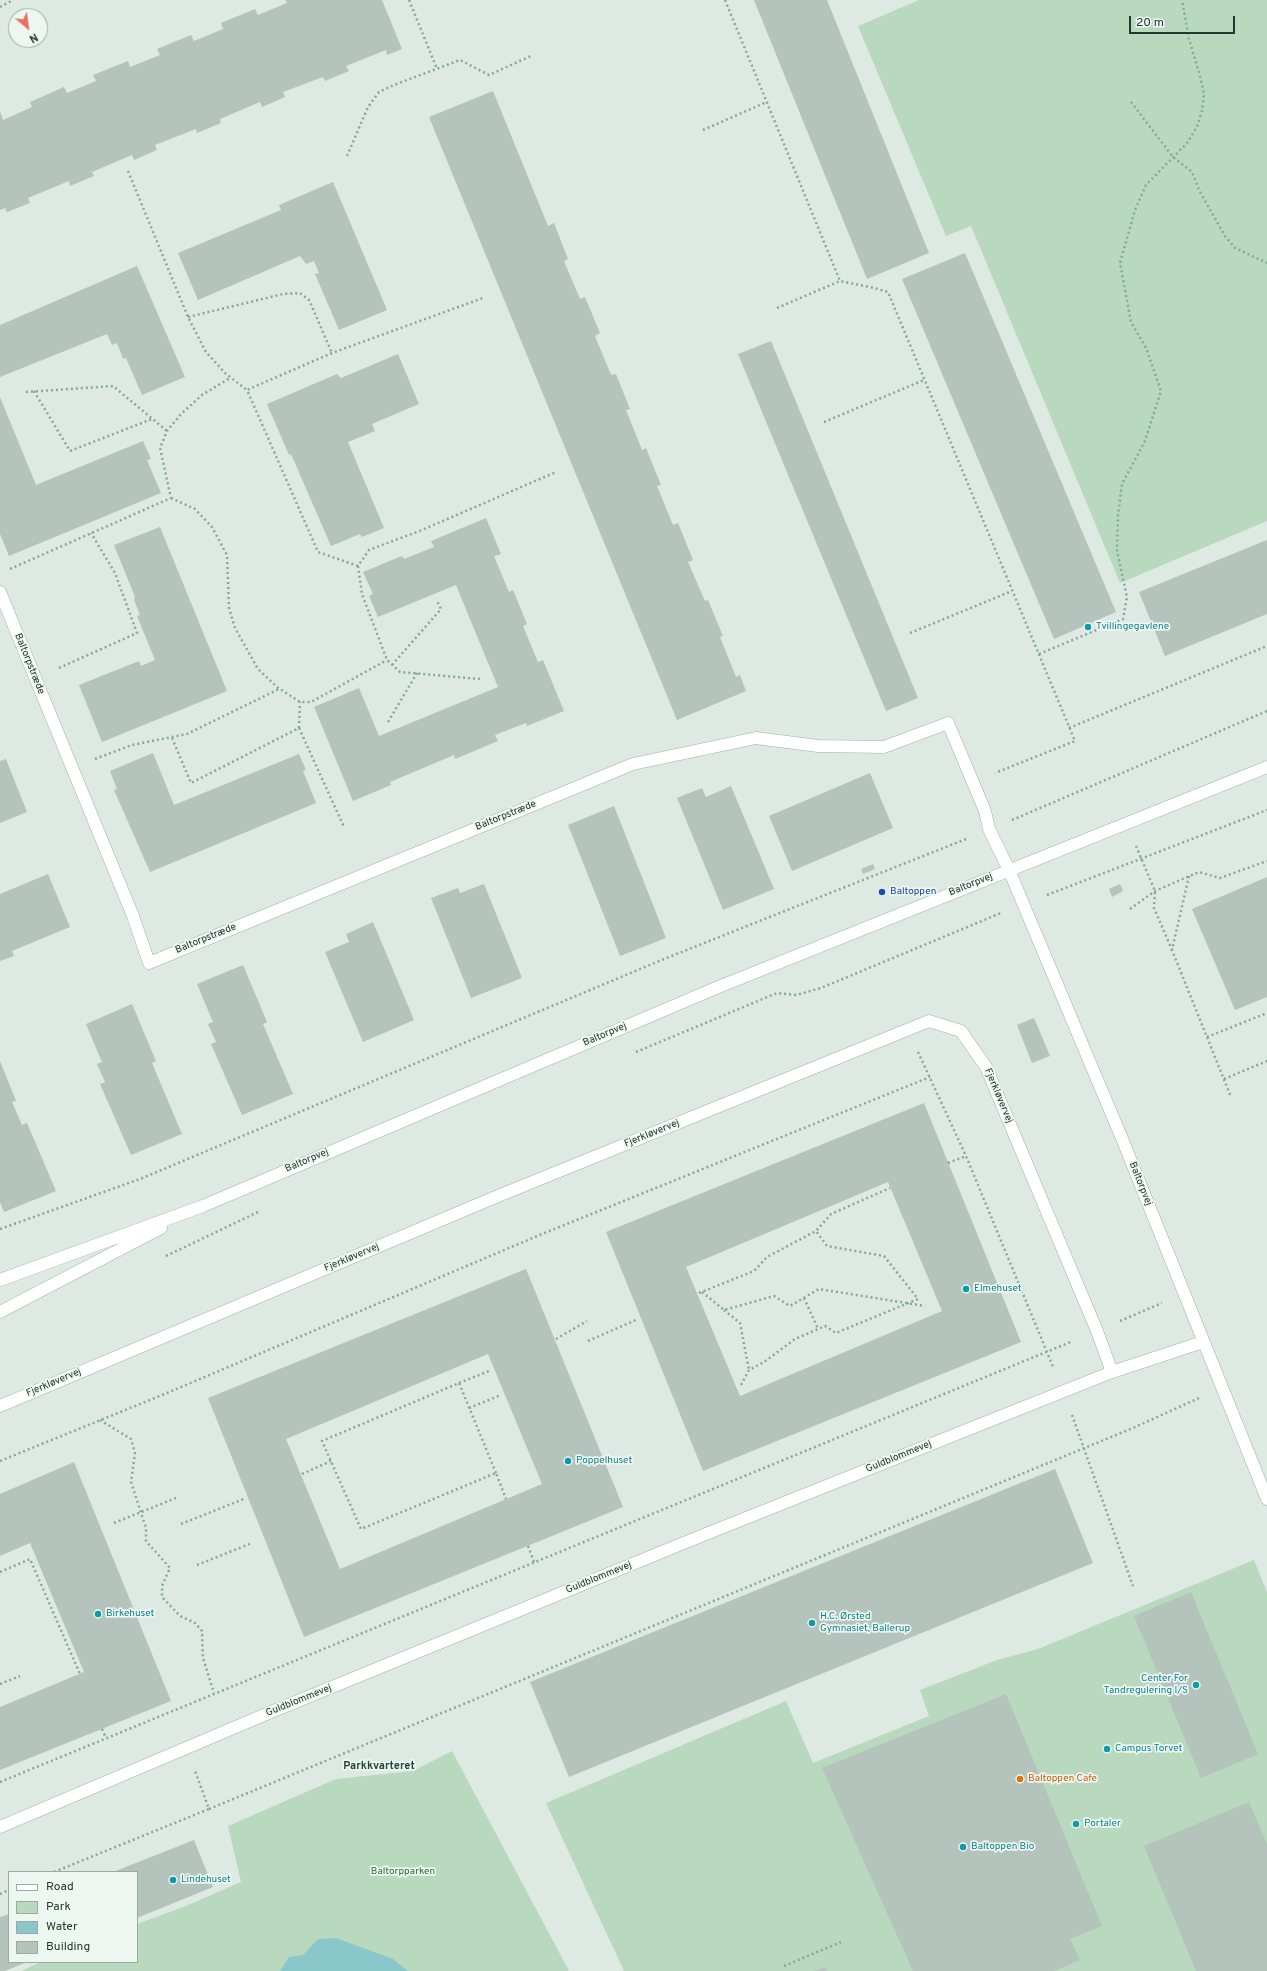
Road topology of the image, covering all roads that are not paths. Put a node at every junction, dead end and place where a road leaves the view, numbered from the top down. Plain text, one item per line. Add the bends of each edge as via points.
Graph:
1 (0, 592) edge
2 (1267, 767) edge
3 (1009, 870) junction
4 (203, 1206) junction
5 (0, 1280) edge
6 (0, 1312) edge
7 (1203, 1342) junction
8 (1112, 1372) junction
9 (0, 1406) edge
10 (1267, 1499) edge
11 (0, 1827) edge

1 - 3 street, Baltorpstræde via 133,916 149,963 633,764 756,738 818,746 884,747 948,723 985,812 989,830
2 - 3 street, Baltorpvej
3 - 4 street, Baltorpvej via 716,988
3 - 7 street, Baltorpvej via 1123,1141
4 - 5 street, Baltorpvej
4 - 6 street, Baltorpvej
7 - 8 street, Guldblommevej
7 - 10 street, Baltorpvej
8 - 9 street, Fjerkløvervej via 986,1067 960,1030 928,1021 498,1196
8 - 11 street, Guldblommevej via 696,1538

